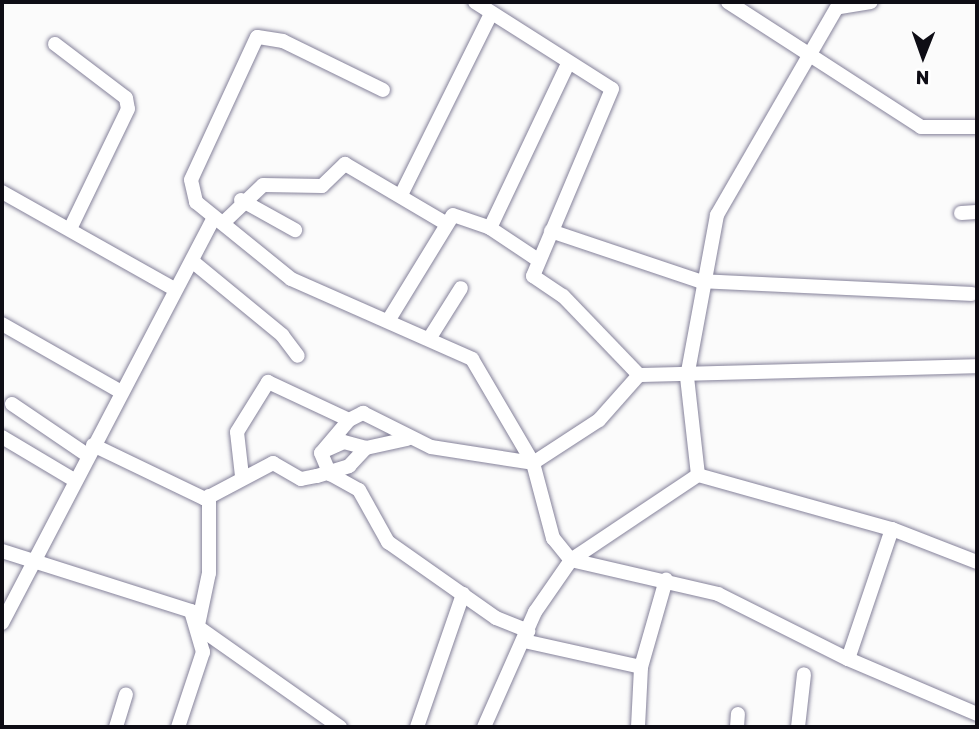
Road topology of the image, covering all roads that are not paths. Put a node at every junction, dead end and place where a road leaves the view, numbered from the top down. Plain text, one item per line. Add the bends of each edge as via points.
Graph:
1 (475, 2) edge
2 (728, 2) edge
3 (871, 2) edge
4 (840, 4) edge
5 (491, 14) junction
6 (55, 44) dead end
7 (814, 55) junction
8 (568, 64) junction
9 (383, 90) dead end
10 (977, 127) edge
11 (2, 192) edge
12 (401, 195) junction
13 (241, 200) junction
14 (977, 212) edge
15 (961, 213) dead end
16 (218, 222) junction
17 (445, 223) junction
18 (490, 228) junction
19 (70, 229) junction
20 (295, 230) dead end
21 (551, 231) junction
22 (538, 260) junction
23 (192, 261) junction
24 (700, 281) junction
25 (461, 288) dead end
26 (174, 289) junction
27 (972, 294) dead end
28 (388, 321) junction
29 (2, 324) edge
30 (429, 339) junction
31 (298, 356) dead end
32 (977, 366) edge
33 (639, 375) junction
34 (687, 377) junction
35 (121, 392) junction
36 (12, 404) dead end
37 (349, 420) junction
38 (2, 437) edge
39 (407, 439) junction
40 (366, 448) junction
41 (90, 450) junction
42 (321, 453) junction
43 (533, 463) junction
44 (330, 474) junction
45 (698, 475) junction
46 (242, 476) junction
47 (75, 480) junction
48 (209, 496) junction
49 (892, 529) junction
50 (2, 551) edge
51 (36, 558) junction
52 (571, 560) junction
53 (977, 562) edge
54 (666, 580) junction
55 (463, 594) junction
56 (2, 623) edge
57 (198, 627) junction
58 (526, 636) junction
59 (848, 659) junction
60 (641, 667) junction
61 (804, 674) dead end
62 (126, 694) dead end
63 (977, 713) edge
64 (116, 727) edge
65 (178, 727) edge
66 (340, 727) edge
67 (417, 727) edge
68 (484, 727) edge
69 (638, 727) edge
70 (798, 727) edge

1 - 5 street
2 - 7 street
3 - 4 street
4 - 7 street
5 - 8 street
5 - 12 street
6 - 19 street via 126,98 128,109
7 - 10 street via 921,127
7 - 24 street via 717,215
8 - 18 street
8 - 21 street via 612,89
9 - 16 street via 284,41 253,40 191,180 196,202
11 - 19 street
12 - 13 street via 345,164 322,186 276,182
12 - 17 street
13 - 16 street
13 - 20 street
14 - 15 street
16 - 23 street
16 - 28 street via 290,279
17 - 18 street via 453,215
17 - 28 street
18 - 22 street
19 - 26 street
21 - 22 street
21 - 24 street
22 - 33 street via 535,280 564,296
23 - 26 street
23 - 31 street via 282,335
24 - 27 street
24 - 34 street
25 - 30 street
26 - 35 street
28 - 30 street
29 - 35 street
30 - 43 street via 479,366
32 - 34 street via 756,368
33 - 34 street
33 - 43 street via 599,419
34 - 45 street
35 - 41 street
36 - 41 street
37 - 39 street via 363,413
37 - 42 street
37 - 46 street via 268,382 237,432
38 - 47 street
39 - 40 street
39 - 43 street
40 - 42 street via 344,442
40 - 44 street via 357,461
41 - 47 street
41 - 48 street via 171,487
42 - 44 street
43 - 52 street via 553,538
44 - 46 street via 301,479 272,463
44 - 55 street via 359,490 388,542
45 - 49 street
45 - 52 street
46 - 48 street
47 - 51 street
48 - 57 street via 209,573
49 - 53 street
49 - 59 street
50 - 51 street
51 - 56 street
51 - 57 street via 177,603 191,611
52 - 54 street via 589,569
52 - 58 street
54 - 59 street via 718,594
54 - 60 street
55 - 58 street
55 - 67 street
57 - 65 street via 203,659
57 - 66 street
58 - 60 street
58 - 68 street
59 - 63 street
60 - 69 street
61 - 70 street
62 - 64 street

